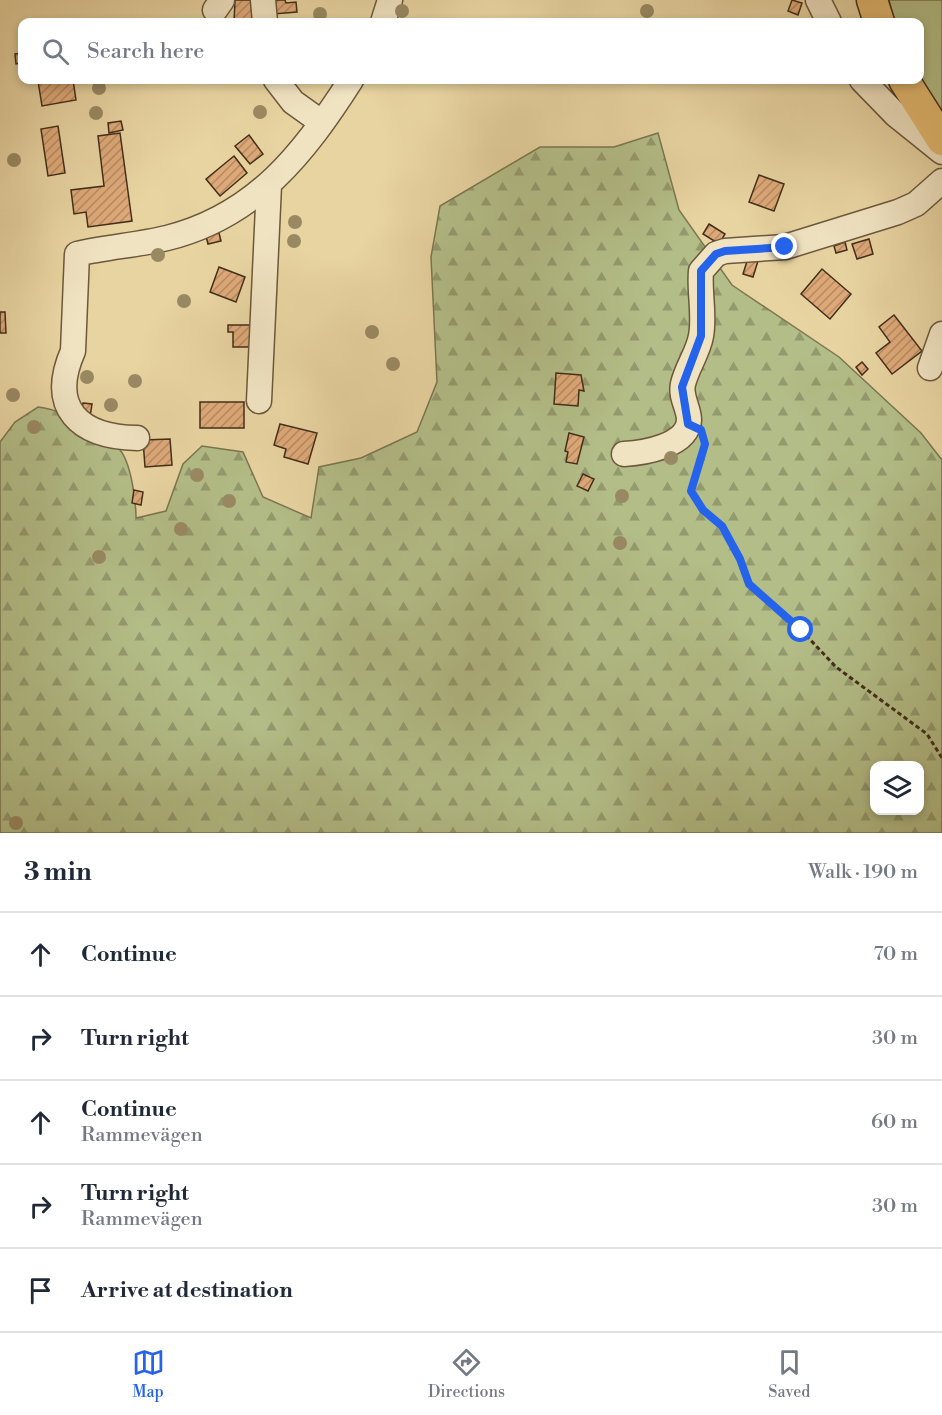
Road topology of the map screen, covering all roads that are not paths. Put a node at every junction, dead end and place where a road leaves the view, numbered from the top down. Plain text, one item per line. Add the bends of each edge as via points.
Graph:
1 (263, 0) edge
2 (390, 0) edge
3 (819, 0) edge
4 (872, 0) edge
5 (265, 18) edge
6 (384, 18) edge
7 (828, 18) edge
8 (878, 18) edge
9 (279, 84) edge
10 (348, 84) edge
11 (866, 84) edge
12 (907, 84) edge
13 (321, 122) junction
14 (942, 140) edge
15 (942, 152) edge
16 (942, 181) edge
17 (269, 185) junction
18 (942, 334) edge
19 (930, 368) dead end
20 (259, 401) dead end
21 (137, 438) dead end
22 (624, 454) dead end

1 - 5 lane
2 - 6 lane
3 - 7 lane
4 - 8 main road
9 - 13 lane via 293,102
10 - 13 lane
11 - 15 lane via 896,115
12 - 14 main road
13 - 17 lane via 284,172
16 - 22 lane via 929,195 898,212 785,247 725,251 708,260 700,277 701,336 682,387 688,424 680,437 661,447
17 - 20 lane
17 - 21 lane via 236,208 196,228 168,238 76,254 73,351 62,394 79,420 97,431 114,438
18 - 19 lane

